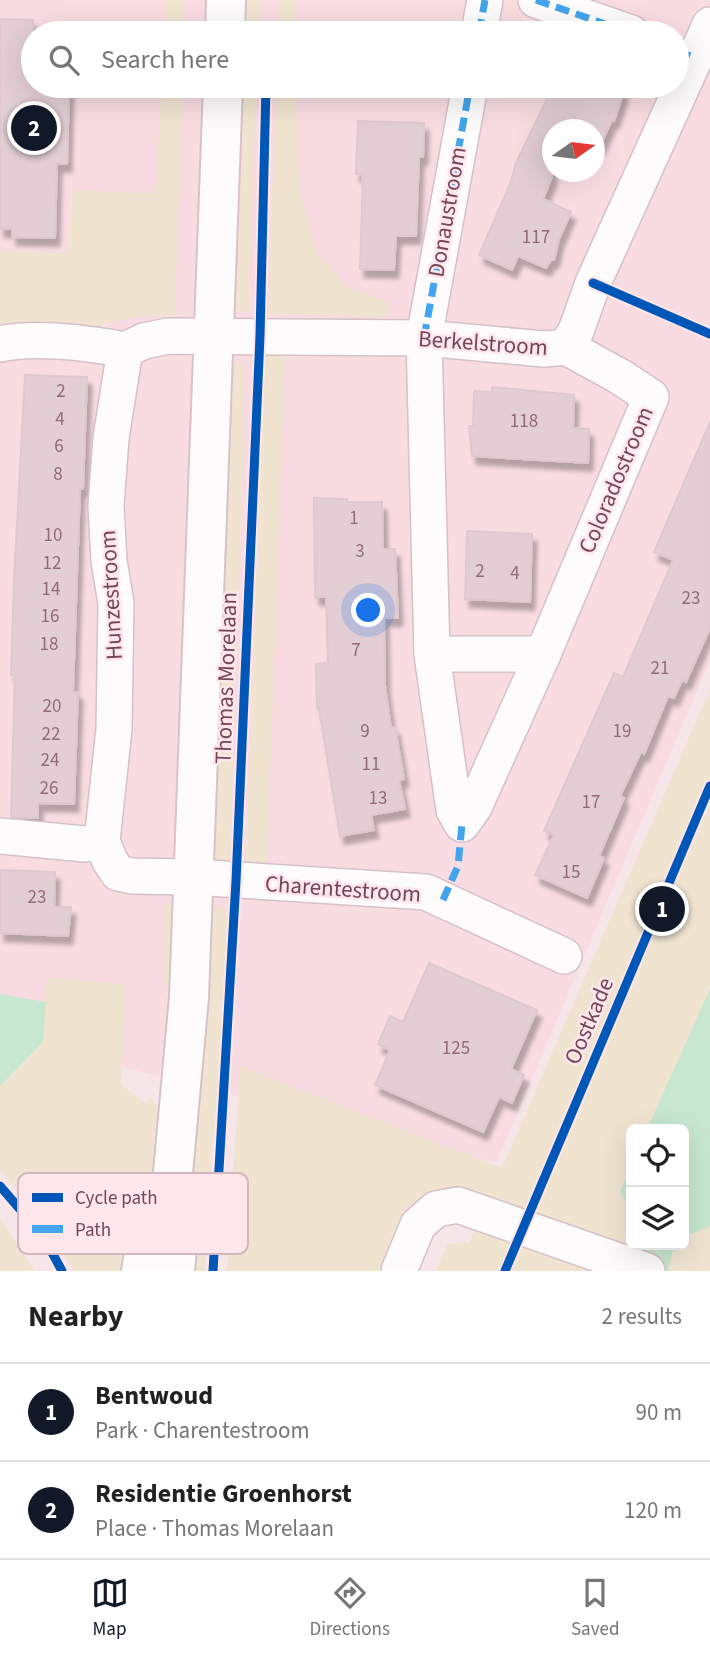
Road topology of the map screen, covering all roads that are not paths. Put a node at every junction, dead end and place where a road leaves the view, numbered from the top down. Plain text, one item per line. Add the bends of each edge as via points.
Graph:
1 (226, 0) edge
2 (485, 0) edge
3 (553, 2) edge
4 (225, 21) edge
5 (481, 21) edge
6 (601, 21) edge
7 (710, 25) edge
8 (694, 57) edge
9 (223, 98) edge
10 (468, 98) edge
11 (676, 98) edge
12 (215, 337) junction
13 (424, 338) junction
14 (0, 344) edge
15 (565, 347) junction
16 (125, 350) junction
17 (432, 654) junction
18 (543, 654) junction
19 (0, 836) edge
20 (102, 841) junction
21 (193, 877) junction
22 (564, 957) dead end
23 (173, 1173) edge
24 (641, 1269) edge
25 (399, 1271) edge

1 - 4 street
2 - 5 street
3 - 6 street
7 - 8 street, Berkelstroom
9 - 12 street, Thomas Morelaan
10 - 13 street, Donaustroom
11 - 15 street, Berkelstroom via 576,331
12 - 13 street, Berkelstroom
12 - 16 street via 168,336
12 - 21 street, Thomas Morelaan
13 - 15 street, Berkelstroom
13 - 17 street, Coloradostroom
14 - 16 street via 96,344
15 - 18 street, Coloradostroom via 651,397
16 - 20 street, Hunzestroom via 106,506 116,603 114,729
17 - 18 street
17 - 18 street, Coloradostroom via 454,810 462,824 474,807
19 - 20 street via 85,844
20 - 21 street via 118,873
21 - 22 street, Charentestroom via 426,892
21 - 23 street, Thomas Morelaan via 189,997
24 - 25 street via 458,1205 436,1209 418,1225

